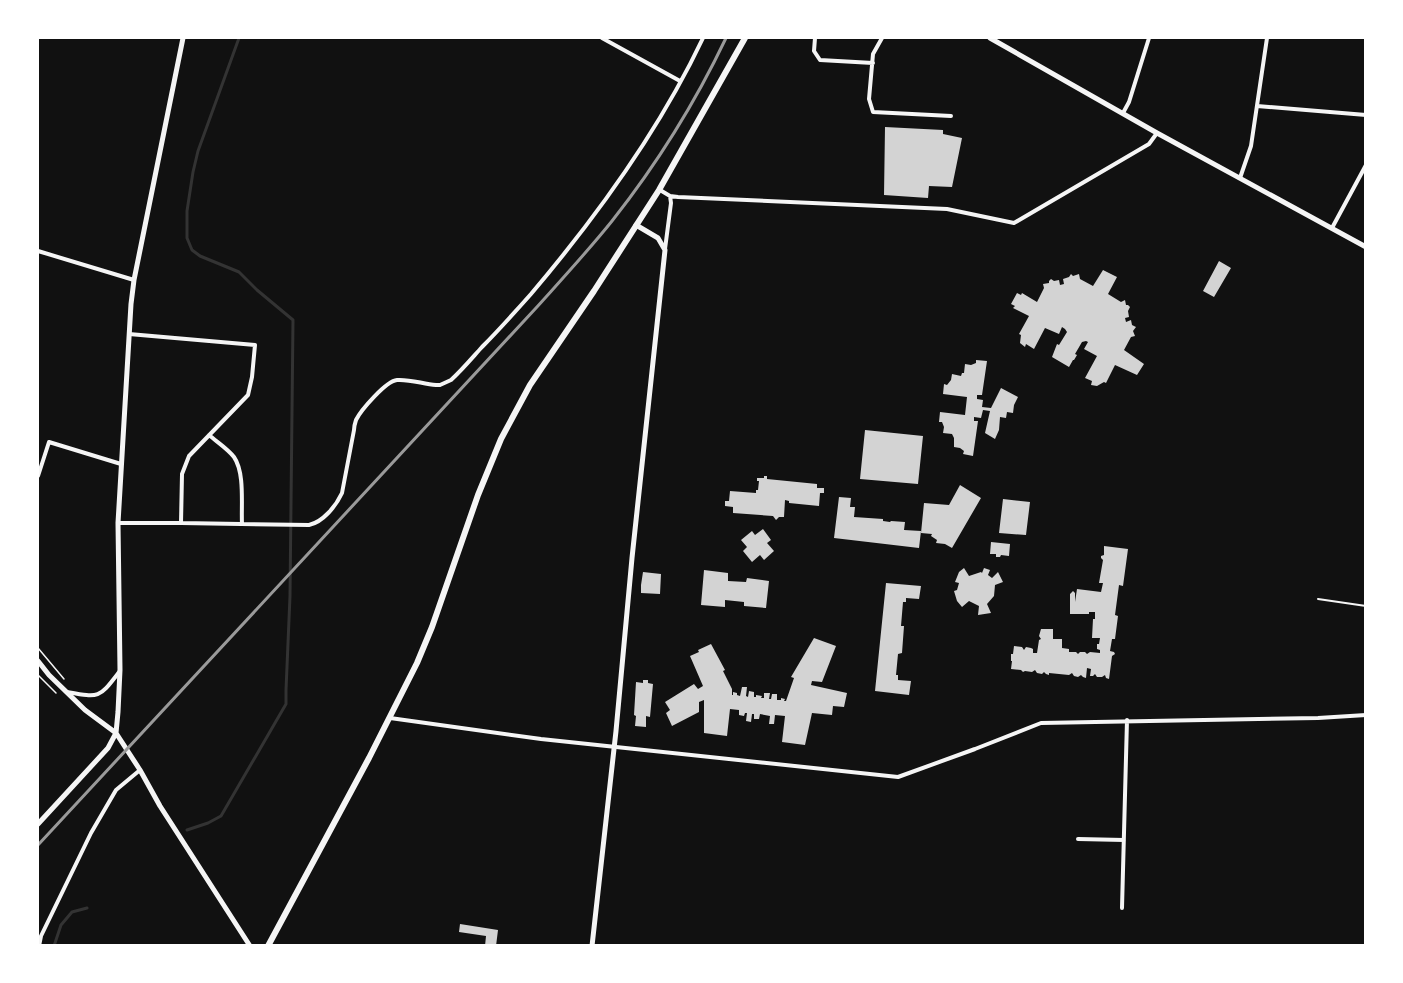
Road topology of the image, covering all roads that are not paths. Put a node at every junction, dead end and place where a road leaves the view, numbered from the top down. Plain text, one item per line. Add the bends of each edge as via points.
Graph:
1 (183, 38) edge
2 (602, 38) edge
3 (703, 38) edge
4 (745, 38) edge
5 (815, 38) edge
6 (882, 38) edge
7 (990, 38) edge
8 (1149, 38) edge
9 (1267, 38) edge
10 (873, 63) junction
11 (681, 81) junction
12 (1257, 106) junction
13 (1123, 113) junction
14 (1365, 115) edge
15 (951, 116) dead end
16 (1158, 133) junction
17 (1365, 165) edge
18 (1240, 177) junction
19 (659, 190) junction
20 (670, 196) junction
21 (636, 225) junction
22 (1332, 228) junction
23 (1365, 248) edge
24 (665, 250) junction
25 (38, 251) edge
26 (134, 280) junction
27 (129, 333) junction
28 (209, 435) junction
29 (121, 464) junction
30 (38, 476) edge
31 (118, 523) junction
32 (181, 523) junction
33 (242, 524) junction
34 (1318, 599) dead end
35 (1365, 606) edge
36 (38, 661) edge
37 (120, 670) junction
38 (67, 692) junction
39 (1365, 715) edge
40 (389, 718) junction
41 (1127, 720) junction
42 (116, 733) junction
43 (614, 746) junction
44 (140, 770) junction
45 (38, 824) edge
46 (1078, 839) dead end
47 (1124, 840) junction
48 (1122, 908) dead end
49 (39, 938) edge
50 (39, 945) edge
51 (250, 945) edge
52 (268, 945) edge
53 (592, 945) edge

1 - 26 street
2 - 11 street
3 - 11 street
4 - 19 main road
5 - 10 street via 814,51 820,60
6 - 10 street via 873,54
7 - 13 street
8 - 13 street
9 - 12 street
10 - 15 street via 869,99 873,111
11 - 33 street via 630,166 594,216 547,276 456,376 440,385 392,381 360,414 337,503 309,525
12 - 14 street
12 - 18 street via 1251,146
13 - 16 street
16 - 18 street
16 - 20 street via 1149,144 1014,223 947,209
17 - 22 street
18 - 22 street
19 - 20 street
19 - 21 main road
20 - 24 street
21 - 24 street via 658,238
21 - 40 main road via 530,385 501,439 432,627
22 - 23 street
24 - 43 street
25 - 26 street
26 - 27 street
27 - 28 street via 255,345 248,395
27 - 29 street
28 - 32 street via 189,456 182,474
28 - 33 street via 238,464
29 - 30 street via 50,442
29 - 31 street
31 - 32 street
31 - 37 street
32 - 33 street
34 - 35 lane
36 - 38 street
37 - 38 street via 99,695
37 - 42 street
38 - 42 street
39 - 41 street
40 - 43 street
40 - 52 main road
41 - 43 street via 1041,723 898,777
41 - 47 street
42 - 44 street
42 - 45 street via 108,747
43 - 53 street
44 - 49 street via 116,790
44 - 51 street
46 - 47 street
47 - 48 street
49 - 50 street

